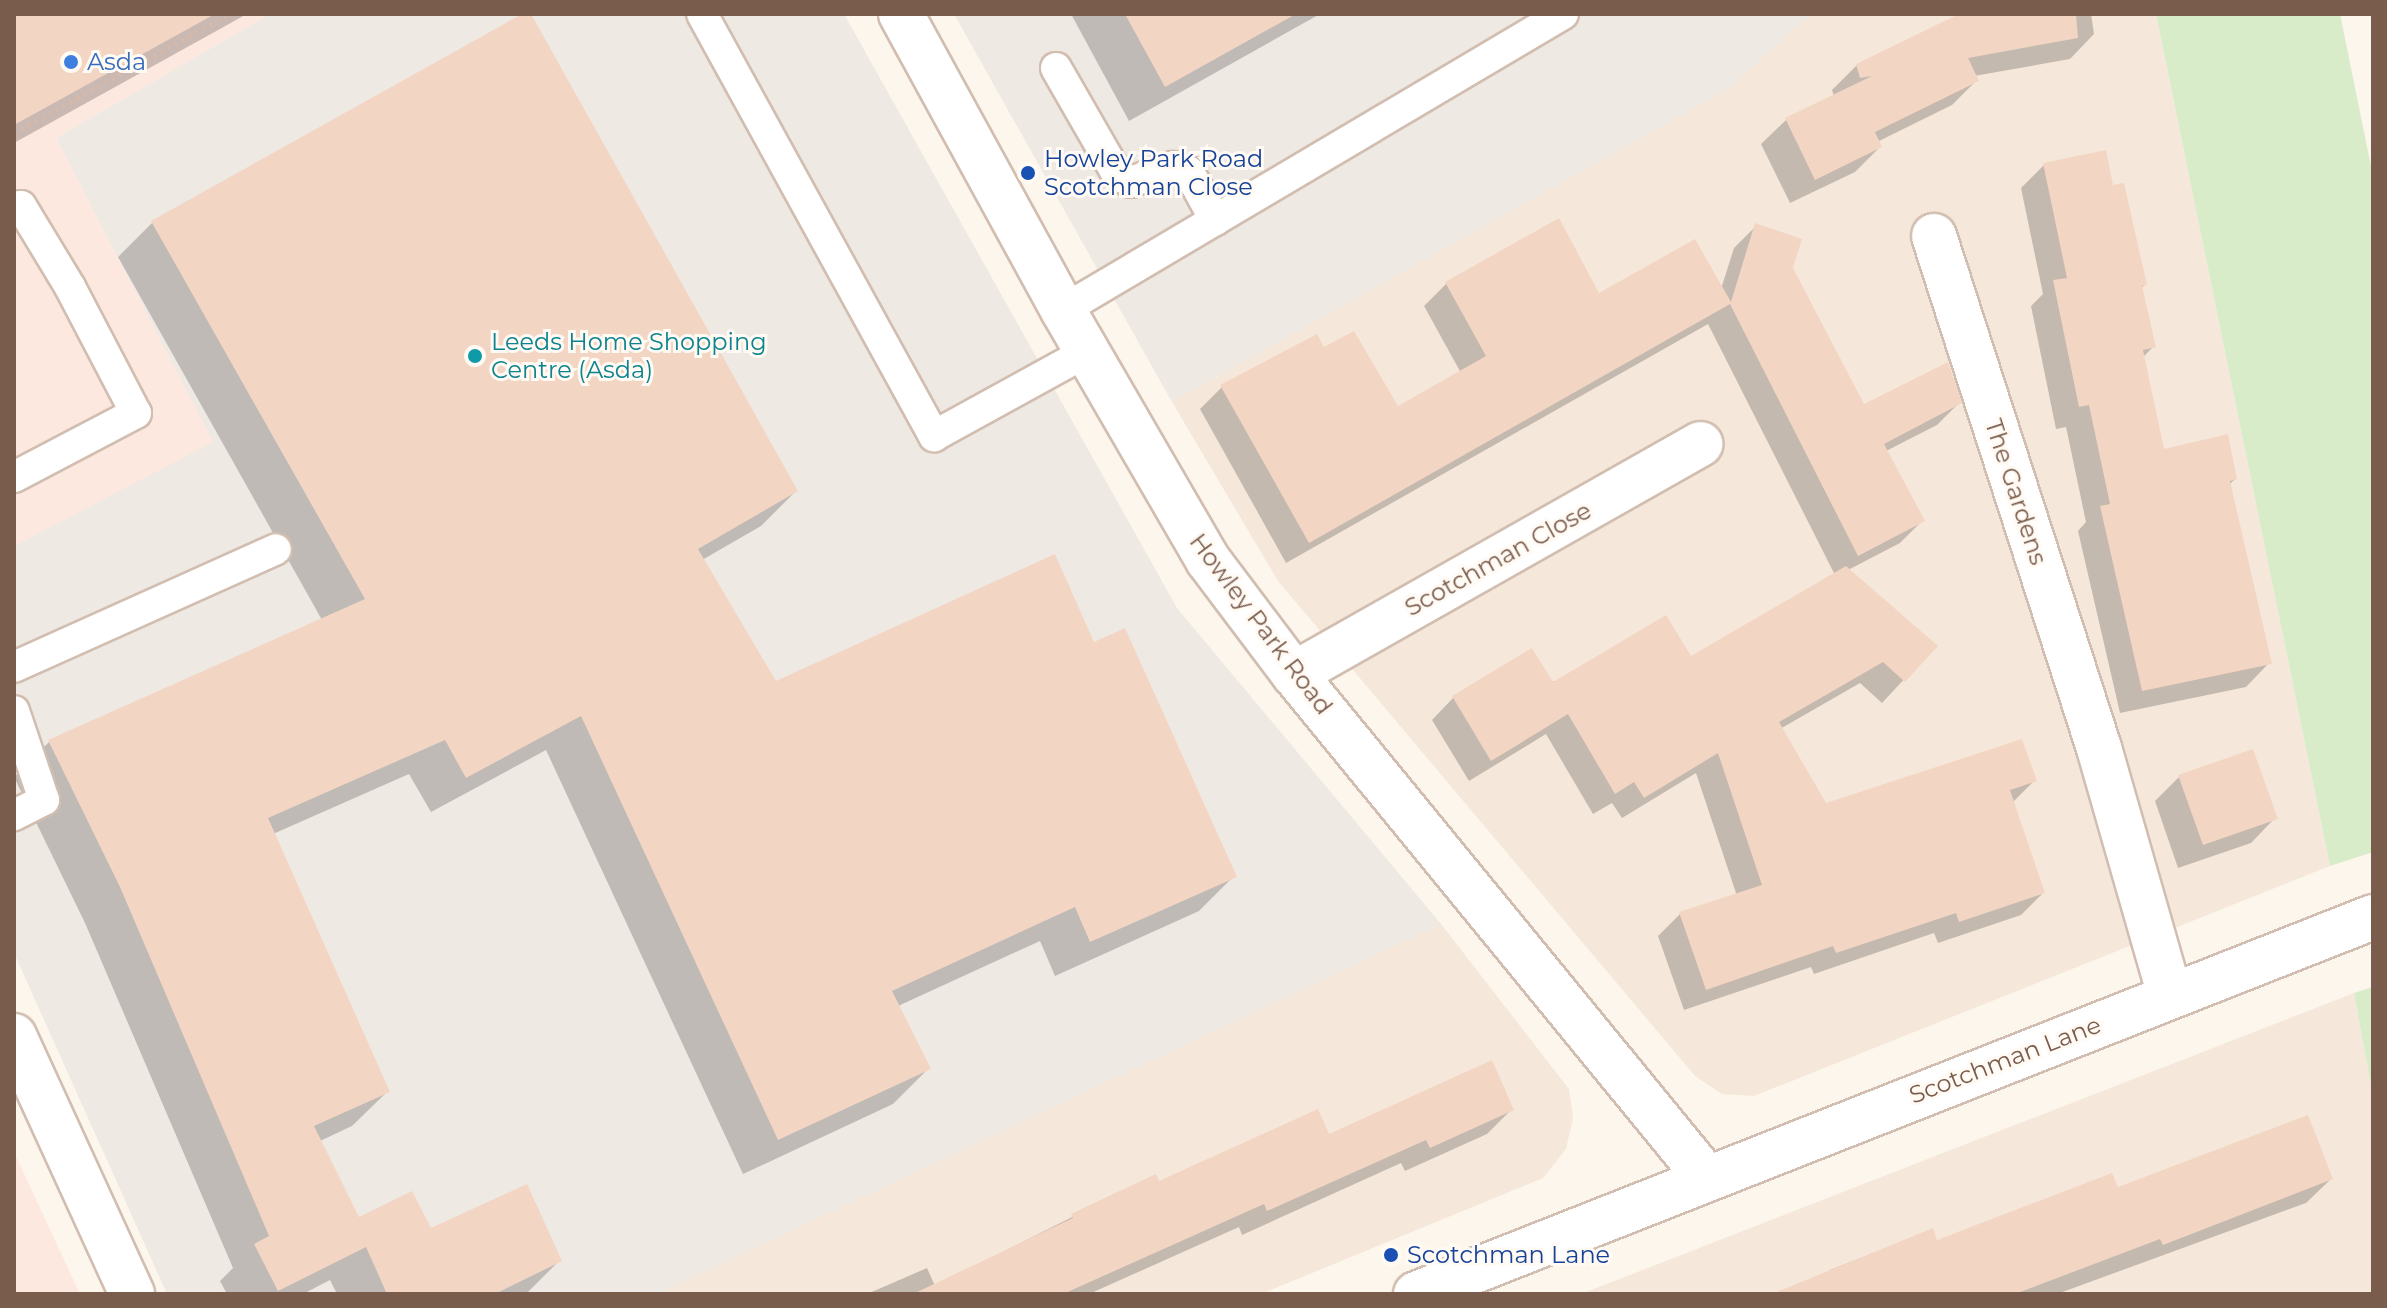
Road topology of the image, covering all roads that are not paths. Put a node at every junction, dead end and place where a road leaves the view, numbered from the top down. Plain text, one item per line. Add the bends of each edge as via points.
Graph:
1 (702, 14) edge
2 (901, 14) edge
3 (1563, 14) edge
4 (1056, 68) dead end
5 (14, 207) edge
6 (1215, 220) junction
7 (1934, 236) dead end
8 (1063, 310) junction
9 (1087, 352) junction
10 (1701, 444) dead end
11 (14, 477) edge
12 (276, 549) dead end
13 (14, 667) edge
14 (1294, 674) junction
15 (14, 711) edge
16 (14, 815) edge
17 (2373, 917) edge
18 (2170, 996) junction
19 (14, 1036) edge
20 (1705, 1176) junction
21 (132, 1294) edge
22 (1416, 1294) edge

1 - 9 lane via 934,436
2 - 8 street, Howley Park Road
3 - 6 lane
4 - 6 lane via 1117,174 1131,182 1172,167 1189,172
5 - 11 lane via 21,206 70,287 136,413
6 - 8 lane
7 - 18 street, The Gardens via 2113,742
8 - 9 street, Howley Park Road
9 - 14 street, Howley Park Road via 1208,560
10 - 14 street, Scotchman Close
12 - 13 lane
14 - 20 street, Howley Park Road
15 - 16 lane via 44,800
17 - 18 street, Scotchman Lane
18 - 20 street, Scotchman Lane
19 - 21 street
20 - 22 street, Scotchman Lane

